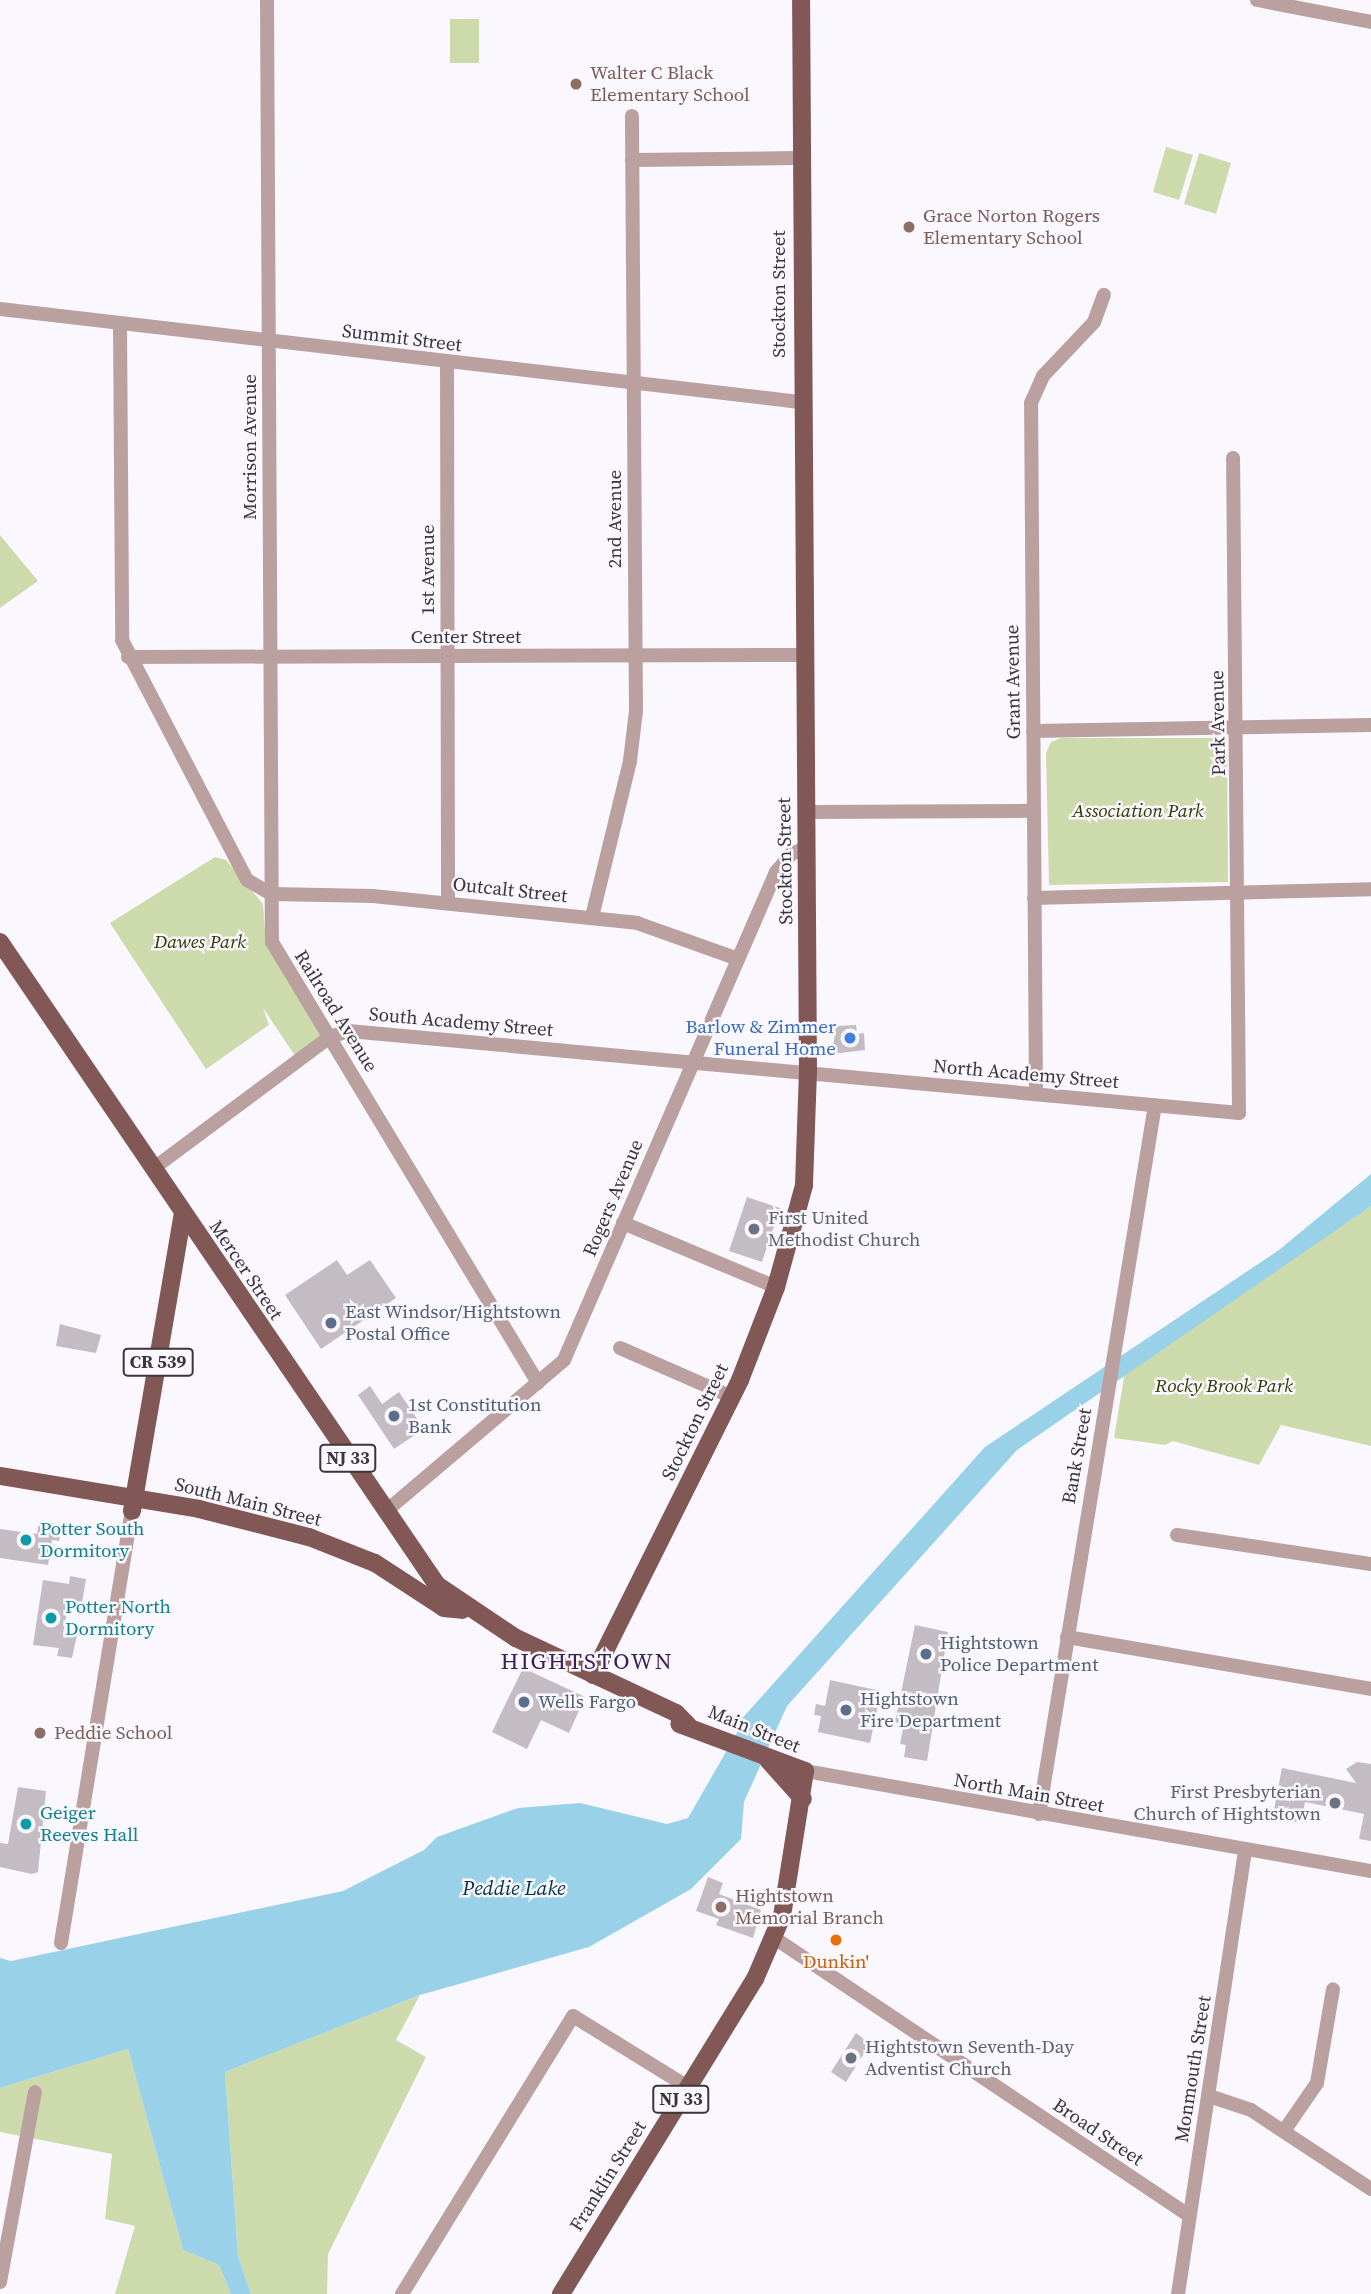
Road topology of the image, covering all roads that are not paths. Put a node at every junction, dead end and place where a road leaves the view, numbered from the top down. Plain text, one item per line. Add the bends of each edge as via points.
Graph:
1 (267, 0) edge
2 (801, 0) edge
3 (1257, 0) edge
4 (1371, 22) edge
5 (632, 116) dead end
6 (798, 158) junction
7 (632, 160) junction
8 (1104, 295) dead end
9 (0, 309) edge
10 (120, 323) junction
11 (269, 341) junction
12 (447, 362) junction
13 (634, 384) junction
14 (800, 402) junction
15 (1233, 458) dead end
16 (804, 655) junction
17 (447, 656) junction
18 (635, 656) junction
19 (128, 657) junction
20 (270, 658) junction
21 (1371, 725) edge
22 (1237, 727) junction
23 (1033, 731) junction
24 (1033, 811) junction
25 (806, 812) junction
26 (806, 848) junction
27 (1371, 890) edge
28 (1239, 893) junction
29 (271, 894) junction
30 (1034, 898) junction
31 (448, 903) junction
32 (592, 917) junction
33 (0, 942) edge
34 (738, 959) junction
35 (330, 1037) junction
36 (692, 1063) junction
37 (808, 1073) junction
38 (1036, 1094) junction
39 (1155, 1105) junction
40 (1239, 1113) joint
41 (154, 1168) junction
42 (183, 1213) junction
43 (623, 1223) junction
44 (776, 1287) junction
45 (620, 1348) dead end
46 (538, 1382) junction
47 (732, 1397) junction
48 (0, 1476) edge
49 (133, 1504) junction
50 (385, 1512) junction
51 (1177, 1535) dead end
52 (1371, 1564) edge
53 (469, 1611) junction
54 (1067, 1637) junction
55 (593, 1675) junction
56 (1371, 1688) edge
57 (768, 1759) junction
58 (805, 1772) junction
59 (803, 1798) junction
60 (1039, 1814) junction
61 (1245, 1849) junction
62 (1371, 1871) edge
63 (776, 1939) junction
64 (61, 1943) dead end
65 (1333, 1989) dead end
66 (688, 2087) junction
67 (35, 2092) dead end
68 (1209, 2096) junction
69 (1284, 2131) junction
70 (1371, 2189) edge
71 (1189, 2215) junction
72 (0, 2282) edge
73 (402, 2294) edge
74 (561, 2294) edge
75 (1178, 2294) edge

1 - 11 street, Morrison Avenue
2 - 6 main road, Stockton Street
3 - 4 street
5 - 7 street, 2nd Avenue
6 - 7 street
6 - 14 main road, Stockton Street
7 - 13 street, 2nd Avenue
8 - 23 street, Grant Avenue via 1094,322 1043,376 1031,403
9 - 10 street, Summit Street
10 - 11 street, Summit Street
10 - 19 street via 122,640
11 - 12 street, Summit Street
11 - 20 street, Morrison Avenue
12 - 13 street, Summit Street
12 - 17 street, 1st Avenue
13 - 14 street, Summit Street
13 - 18 street, 2nd Avenue
14 - 16 main road, Stockton Street
15 - 22 street, Park Avenue
16 - 18 street, Center Street
16 - 25 main road, Stockton Street
17 - 18 street, Center Street
17 - 20 street, Center Street
17 - 31 street, 1st Avenue
18 - 32 street, 2nd Avenue via 633,744
19 - 20 street, Center Street
19 - 29 street via 247,880
20 - 29 street, Morrison Avenue
21 - 22 street
22 - 23 street
22 - 28 street, Park Avenue
23 - 24 street, Grant Avenue
24 - 25 street
24 - 30 street, Grant Avenue
25 - 26 main road, Stockton Street
26 - 34 street, Rogers Avenue via 791,854 776,872
26 - 37 main road, Stockton Street
27 - 28 street
28 - 30 street
28 - 40 street, Park Avenue
29 - 31 street, Outcalt Street
29 - 35 street, Railroad Avenue via 277,953
30 - 38 street, Grant Avenue
31 - 32 street, Outcalt Street
32 - 34 street, Outcalt Street via 662,928
33 - 41 main road, Mercer Street / NJ 33
34 - 36 street, Rogers Avenue
35 - 36 street, South Academy Street via 349,1031
35 - 41 street, South Academy Street
35 - 46 street, Railroad Avenue
36 - 37 street, South Academy Street
36 - 43 street, Rogers Avenue
37 - 38 street, North Academy Street
37 - 44 main road, Stockton Street via 804,1185
38 - 39 street, North Academy Street
39 - 40 street, North Academy Street
39 - 54 street, Bank Street
41 - 42 main road, Mercer Street / NJ 33
42 - 49 main road, CR 539
42 - 50 main road, Mercer Street / NJ 33
43 - 44 street
43 - 46 street, Rogers Avenue via 564,1360
44 - 47 main road, Stockton Street
45 - 47 street
46 - 50 street, Rogers Avenue
47 - 55 main road, Stockton Street
48 - 49 main road, South Main Street
49 - 53 main road, South Main Street via 309,1537 375,1563 444,1608
49 - 64 street
50 - 53 main road, Mercer Street / NJ 33 via 437,1585
51 - 52 street
53 - 55 main road, Main Street / NJ 33
54 - 56 street
54 - 60 street, Bank Street
55 - 57 main road, Main Street / NJ 33 via 676,1713 688,1725
57 - 58 main road, Main Street / NJ 33
57 - 59 main road
58 - 59 main road, Franklin Street / NJ 33
58 - 60 street, North Main Street
59 - 63 main road, Franklin Street / NJ 33
60 - 61 street, North Main Street
61 - 62 street, North Main Street
61 - 68 street, Monmouth Street
63 - 66 main road, Franklin Street / NJ 33
63 - 71 street, Broad Street
65 - 69 street via 1317,2083
66 - 73 street via 573,2016
66 - 74 main road, Franklin Street / NJ 33
67 - 72 street
68 - 69 street via 1236,2103
68 - 71 street, Monmouth Street
69 - 70 street
71 - 75 street, Monmouth Street

